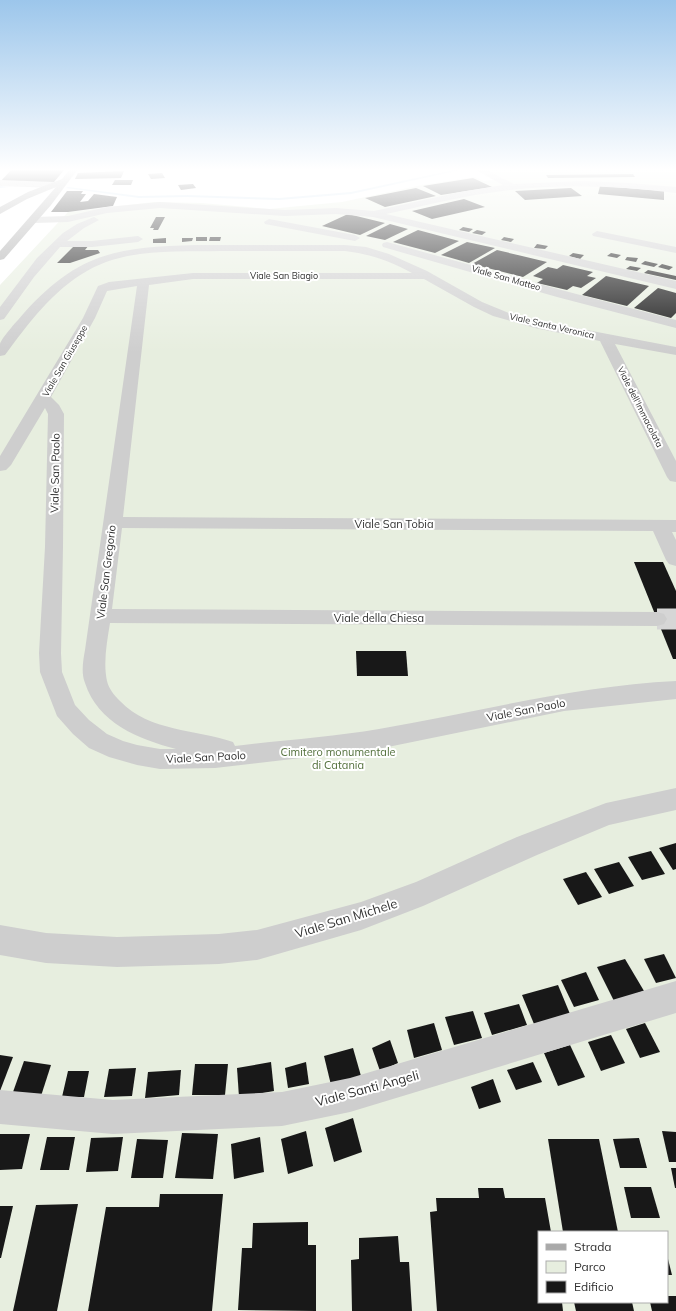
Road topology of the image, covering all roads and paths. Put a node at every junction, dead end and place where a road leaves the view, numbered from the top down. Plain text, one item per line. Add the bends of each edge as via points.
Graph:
1 (25, 230) edge
2 (75, 230) edge
3 (314, 230) edge
4 (441, 230) edge
5 (486, 230) edge
6 (597, 234) dead end
7 (151, 237) dead end
8 (57, 244) junction
9 (676, 250) edge
10 (584, 253) dead end
11 (0, 257) edge
12 (424, 276) junction
13 (676, 285) edge
14 (138, 292) junction
15 (99, 298) junction
16 (113, 298) dead end
17 (0, 316) edge
18 (676, 324) edge
19 (605, 338) junction
20 (676, 351) edge
21 (0, 352) edge
22 (43, 398) junction
23 (0, 466) edge
24 (676, 477) edge
25 (113, 522) junction
26 (668, 526) edge
27 (676, 560) edge
28 (101, 616) junction
29 (657, 619) tunnel mouth
30 (676, 690) edge
31 (254, 754) junction
32 (676, 799) edge
33 (0, 940) edge
34 (676, 997) edge
35 (0, 1107) edge

1 - 11 main road
2 - 8 street
3 - 18 street, Viale San Matteo via 374,241
4 - 13 street
5 - 10 street
6 - 9 street
7 - 8 street via 126,236 92,244
8 - 17 street via 24,282
12 - 14 street, Viale San Biagio via 210,276
12 - 19 street, Viale Santa Veronica via 465,299 498,313 542,326
12 - 21 street, Viale Santa Veronica via 392,258 356,248 154,250 123,255 82,268 30,315
14 - 15 street, Viale San Giuseppe via 109,286 102,289
14 - 25 street, Viale San Gregorio
15 - 16 street
15 - 22 street, Viale San Giuseppe
19 - 20 street, Viale Santa Veronica
19 - 24 street, Viale dell'Immacolata
22 - 23 street, Viale San Giuseppe
22 - 31 street, Viale San Paolo via 54,408 56,414 50,652 51,672 65,710 98,741 136,755 160,759
25 - 26 street, Viale San Tobia
25 - 28 street, Viale San Gregorio
26 - 27 street
28 - 29 street, Viale della Chiesa
28 - 31 street, Viale San Gregorio via 95,670 96,684 113,710 149,731
30 - 31 street, Viale San Paolo via 564,702 378,739
32 - 33 street, Viale San Michele via 606,814 393,904 361,916 257,945 219,949 117,952 46,948
34 - 35 street, Viale Santi Angeli via 350,1096 282,1109 113,1117

